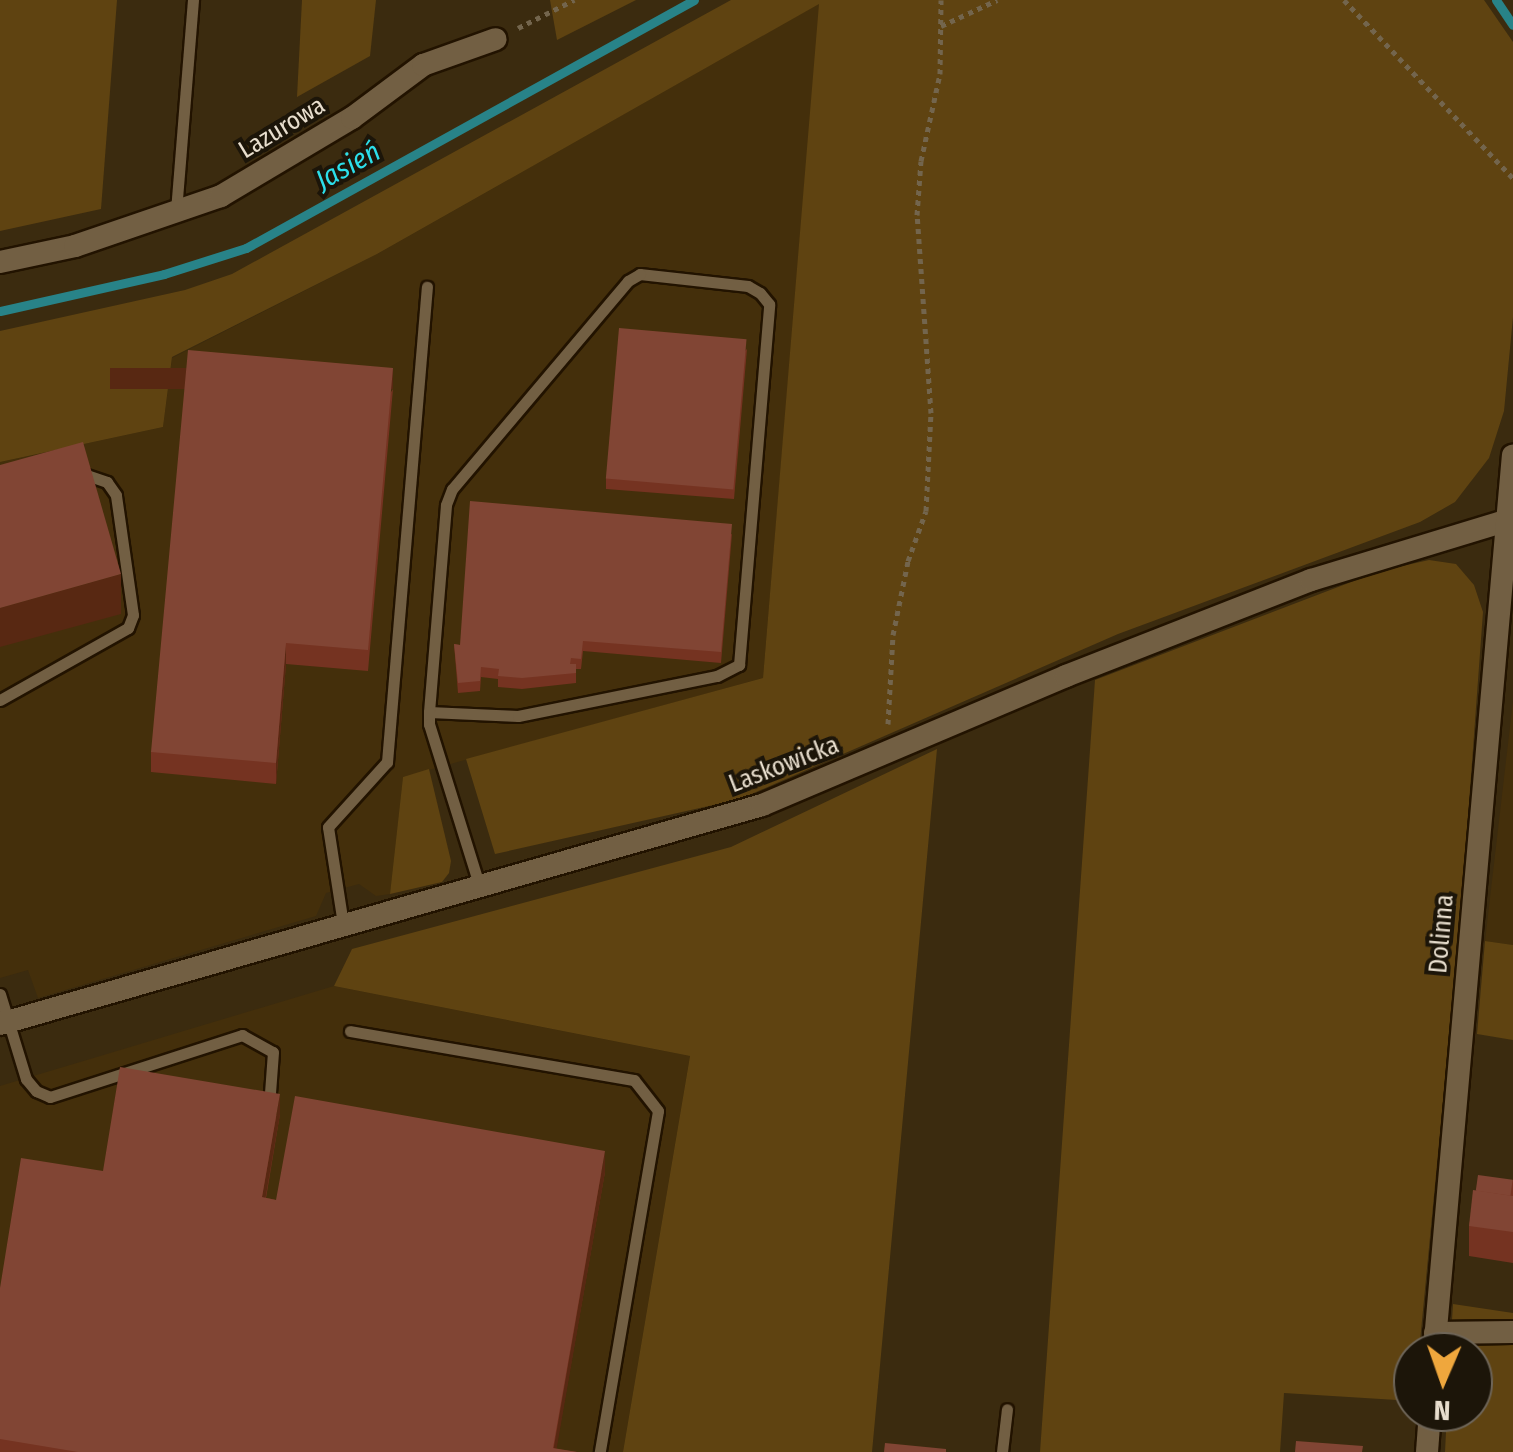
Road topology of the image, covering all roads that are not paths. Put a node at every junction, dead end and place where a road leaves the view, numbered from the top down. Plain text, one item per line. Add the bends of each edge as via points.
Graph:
1 (193, 0) edge
2 (496, 39) road end
3 (175, 215) junction
4 (0, 262) edge
5 (427, 287) dead end
6 (1513, 455) edge
7 (60, 472) edge
8 (1505, 521) junction
9 (0, 700) edge
10 (429, 712) junction
11 (480, 888) junction
12 (343, 924) junction
13 (0, 994) edge
14 (4, 1023) edge
15 (350, 1031) dead end
16 (269, 1107) edge
17 (1436, 1332) edge
18 (1006, 1409) dead end
19 (600, 1452) edge
20 (1002, 1452) edge

1 - 3 lane
2 - 3 street, Lazurowa via 423,65 324,135 221,196
3 - 4 street, Lazurowa
5 - 12 lane via 387,762 328,827
6 - 8 street
7 - 9 lane via 87,473 116,495 132,616 128,628
8 - 11 street, Laskowicka via 1310,580 762,805
8 - 17 street, Dolinna
10 - 10 lane via 452,490 628,281 640,274 748,286 760,293 768,304 740,665 716,676 518,716
10 - 11 lane
11 - 12 street, Laskowicka
12 - 14 street, Laskowicka
13 - 14 lane
14 - 16 lane via 26,1079 50,1096 242,1035 273,1052
15 - 19 lane via 634,1080 658,1111
18 - 20 lane

